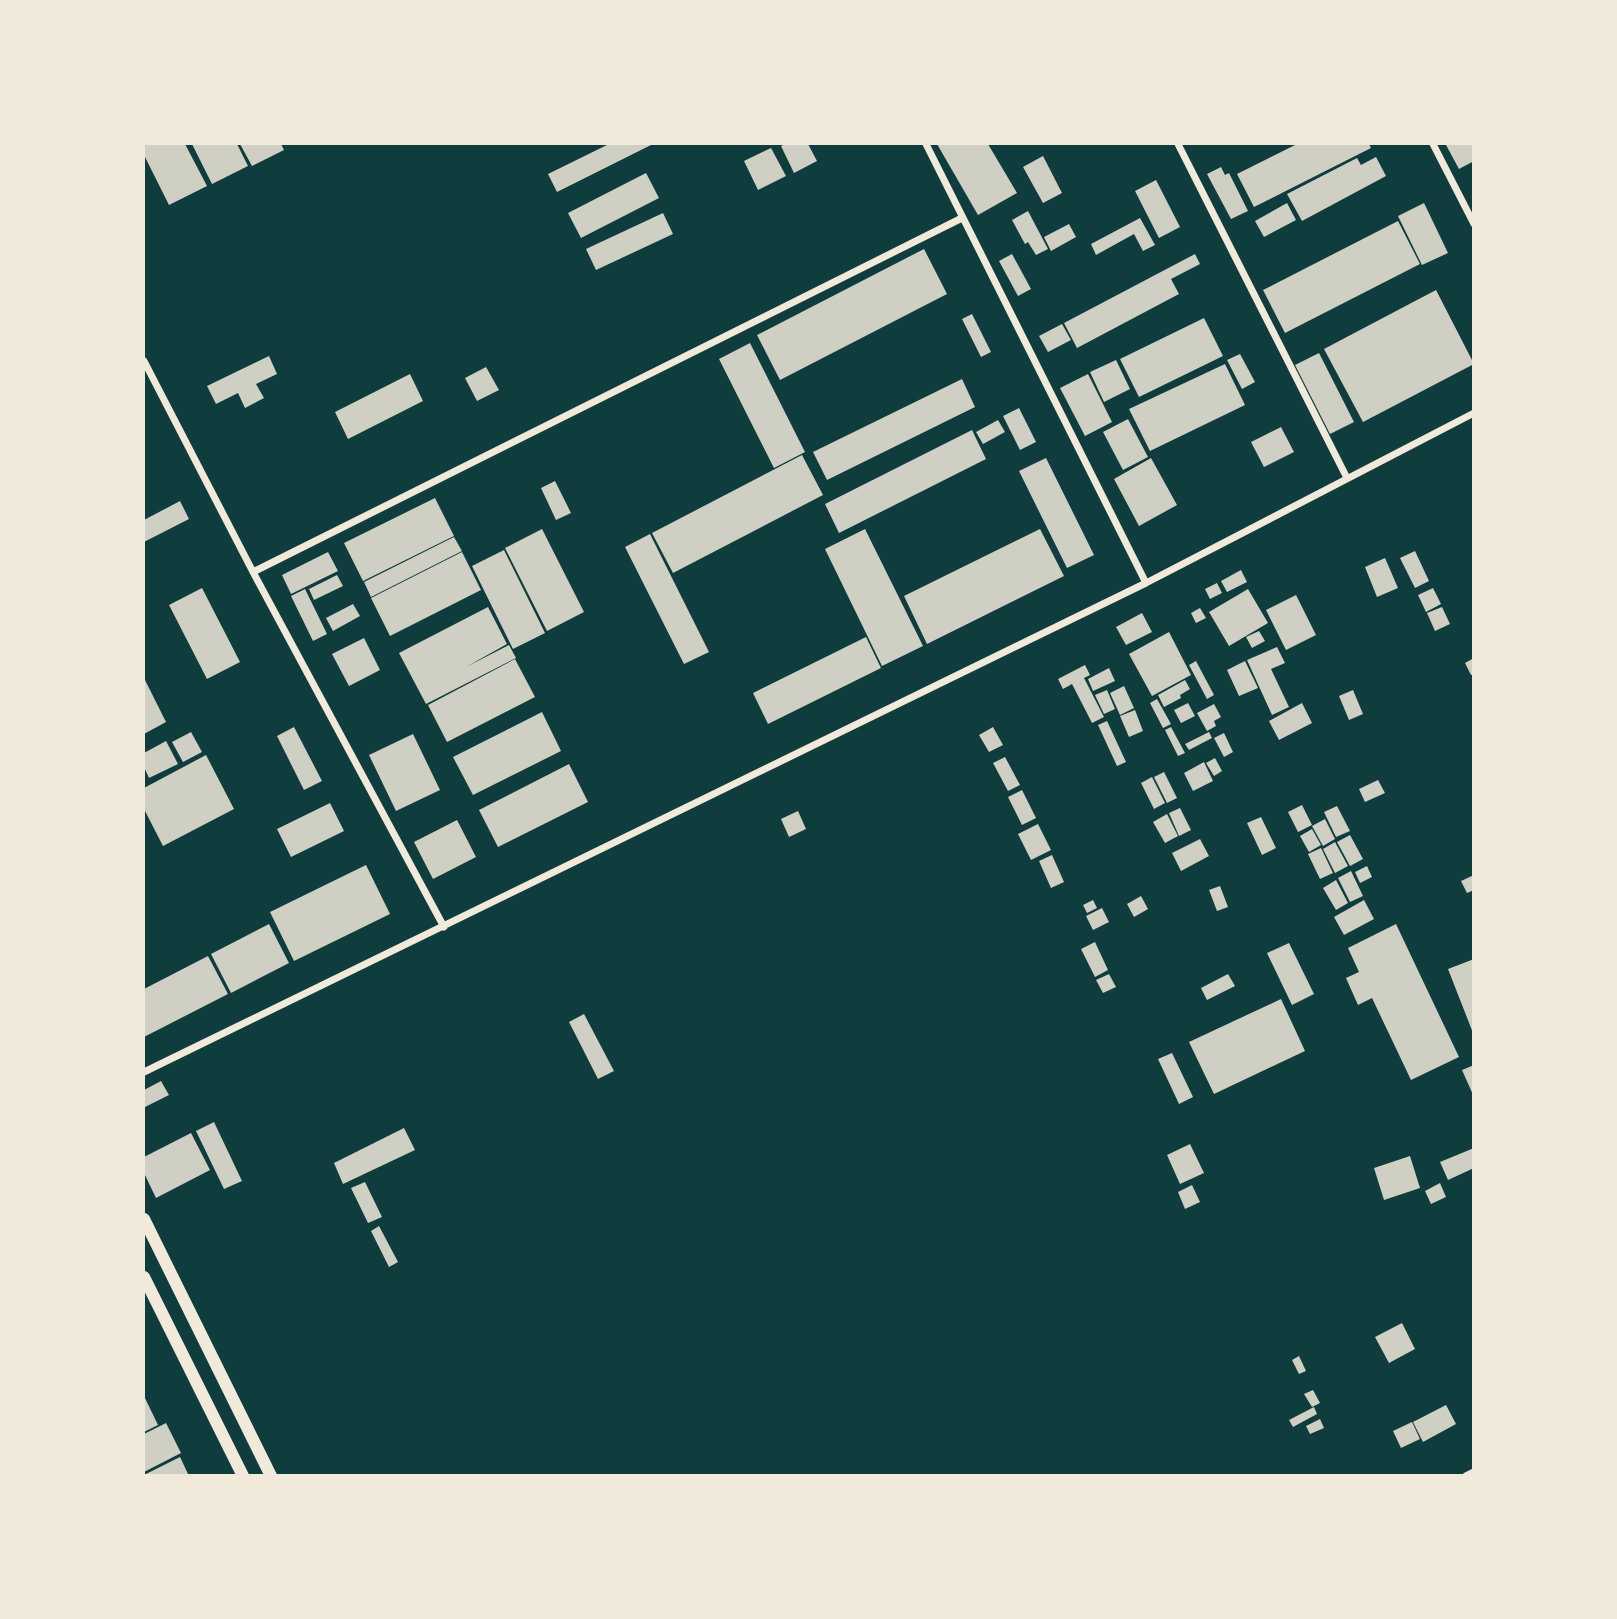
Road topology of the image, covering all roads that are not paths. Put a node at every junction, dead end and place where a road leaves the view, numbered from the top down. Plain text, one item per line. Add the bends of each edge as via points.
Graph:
1 (926, 144) edge
2 (1178, 144) edge
3 (1433, 144) edge
4 (962, 218) junction
5 (1474, 224) edge
6 (144, 361) edge
7 (1474, 413) edge
8 (1346, 478) junction
9 (253, 572) junction
10 (1146, 583) junction
11 (444, 927) junction
12 (144, 1072) edge
13 (144, 1219) edge
14 (144, 1278) edge
15 (1474, 1472) edge
16 (243, 1475) edge
17 (271, 1475) edge
18 (1466, 1475) edge

1 - 4 street
2 - 8 street
3 - 5 street
4 - 9 street
4 - 10 street
6 - 9 street
7 - 8 street
8 - 10 street
9 - 11 street
10 - 11 street
11 - 12 street
13 - 17 main road
14 - 16 main road
15 - 18 street

